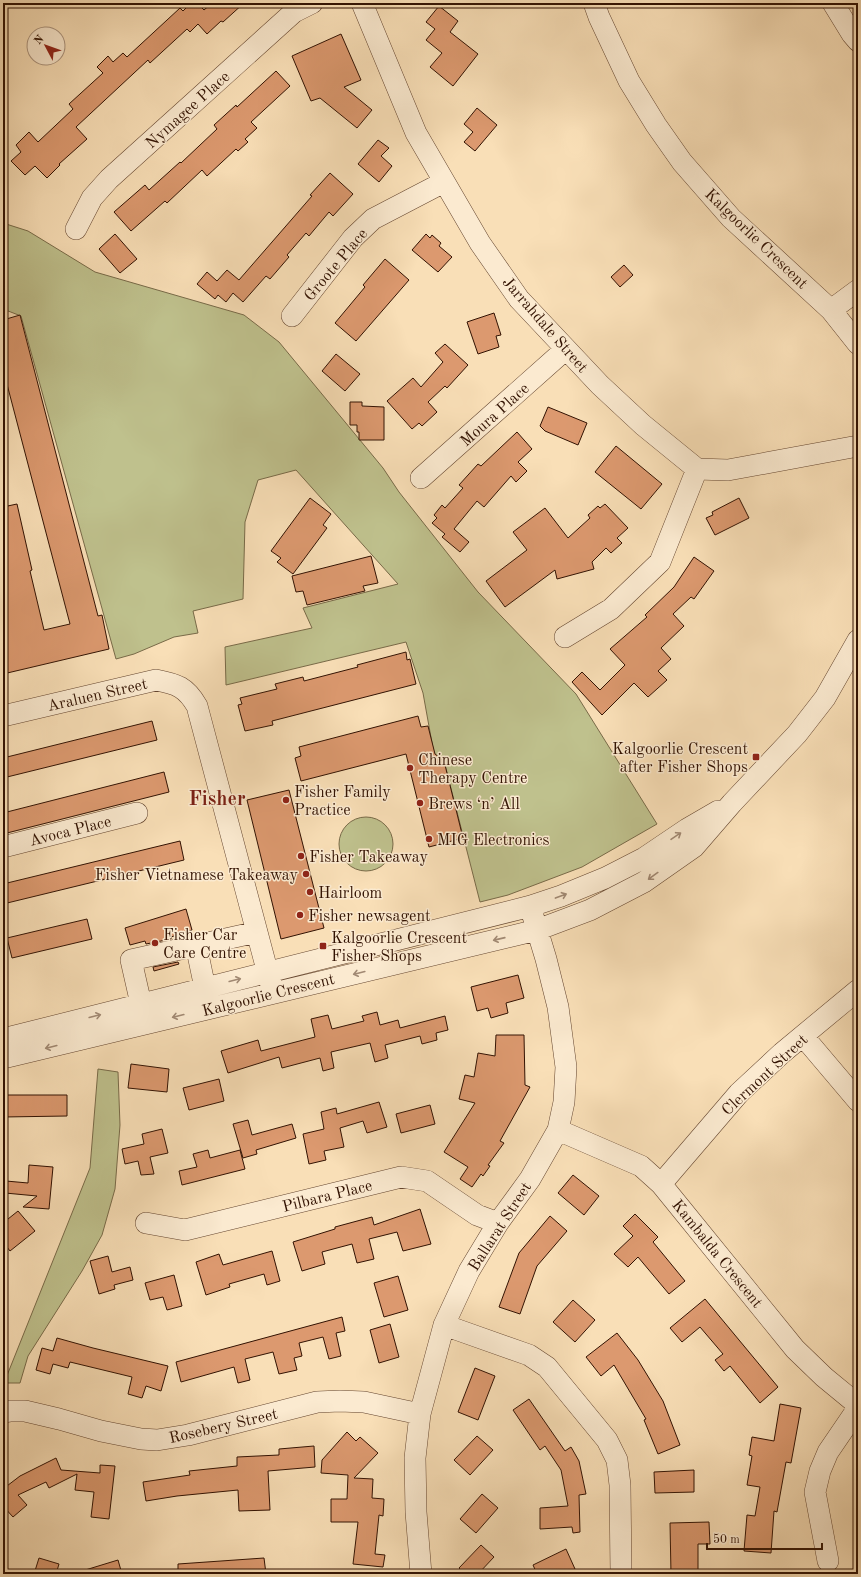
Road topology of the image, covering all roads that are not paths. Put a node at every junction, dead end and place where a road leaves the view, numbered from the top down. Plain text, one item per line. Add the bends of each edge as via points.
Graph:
1 (312, 3) edge
2 (362, 3) edge
3 (594, 3) edge
4 (833, 3) edge
5 (858, 41) edge
6 (444, 182) junction
7 (76, 229) dead end
8 (858, 290) edge
9 (831, 310) junction
10 (292, 316) dead end
11 (858, 344) edge
12 (566, 349) junction
13 (858, 446) edge
14 (697, 469) junction
15 (421, 478) dead end
16 (565, 637) dead end
17 (858, 640) edge
18 (3, 716) edge
19 (732, 803) junction
20 (137, 813) dead end
21 (3, 848) edge
22 (531, 906) junction
23 (537, 930) junction
24 (257, 932) junction
25 (196, 945) junction
26 (268, 972) junction
27 (205, 988) junction
28 (858, 990) edge
29 (273, 993) junction
30 (141, 1004) junction
31 (803, 1036) junction
32 (3, 1052) edge
33 (858, 1101) edge
34 (558, 1130) junction
35 (661, 1184) junction
36 (498, 1223) junction
37 (146, 1224) dead end
38 (444, 1325) junction
39 (858, 1405) edge
40 (858, 1408) edge
41 (3, 1412) edge
42 (420, 1414) junction
43 (828, 1561) dead end
44 (421, 1574) edge
45 (621, 1574) edge

1 - 7 street, Nymagee Place via 294,12 109,179 92,198
2 - 6 street, Jarrahdale Street via 416,133
3 - 9 street, Kalgoorlie Crescent via 629,81 682,162 732,218
4 - 5 street
6 - 10 street, Groote Place via 373,219 353,238
6 - 12 street, Jarrahdale Street via 480,243 520,299
8 - 9 street
9 - 11 street, Kalgoorlie Crescent
12 - 14 street, Jarrahdale Street via 643,425
12 - 15 street, Moura Place
13 - 14 street via 728,470
14 - 16 street via 660,562 611,609
17 - 19 street, Kalgoorlie Crescent via 825,698 797,734
18 - 24 street, Araluen Street via 156,680 185,689 197,706
22 -> 19 street, Kalgoorlie Crescent via 561,896 644,858
19 -> 23 street, Kalgoorlie Crescent via 694,847 644,882 590,910
20 - 21 street, Avoca Place
22 - 23 street, Ballarat Street
22 - 26 street, Kalgoorlie Crescent
23 -> 29 street, Kalgoorlie Crescent
23 - 34 street, Ballarat Street via 558,1007 566,1067 564,1102
24 - 25 street
24 - 26 street, Araluen Street
25 - 27 street
25 - 30 street via 131,960
27 -> 26 street, Kalgoorlie Crescent
26 - 29 street, Araluen Street
27 - 30 street, Kalgoorlie Crescent
28 - 31 street, Clermont Street
29 -> 32 street, Kalgoorlie Crescent
32 -> 30 street, Kalgoorlie Crescent
31 - 33 street
31 - 35 street, Clermont Street via 739,1093
34 - 35 street, Kambalda Crescent via 641,1166
34 - 36 street, Ballarat Street via 530,1179
35 - 39 street, Kambalda Crescent via 795,1349
36 - 37 street, Pilbara Place via 477,1215 427,1181 401,1178 185,1230
36 - 38 street, Ballarat Street via 470,1271
38 - 42 street, Ballarat Street
38 - 45 street via 529,1355 547,1368 607,1440 617,1460 620,1485
40 - 43 street via 828,1452 820,1470 815,1492
41 - 42 street, Rosebery Street via 25,1411 101,1431 157,1440 188,1435 317,1402 364,1402
42 - 44 street, Ballarat Street via 415,1458

